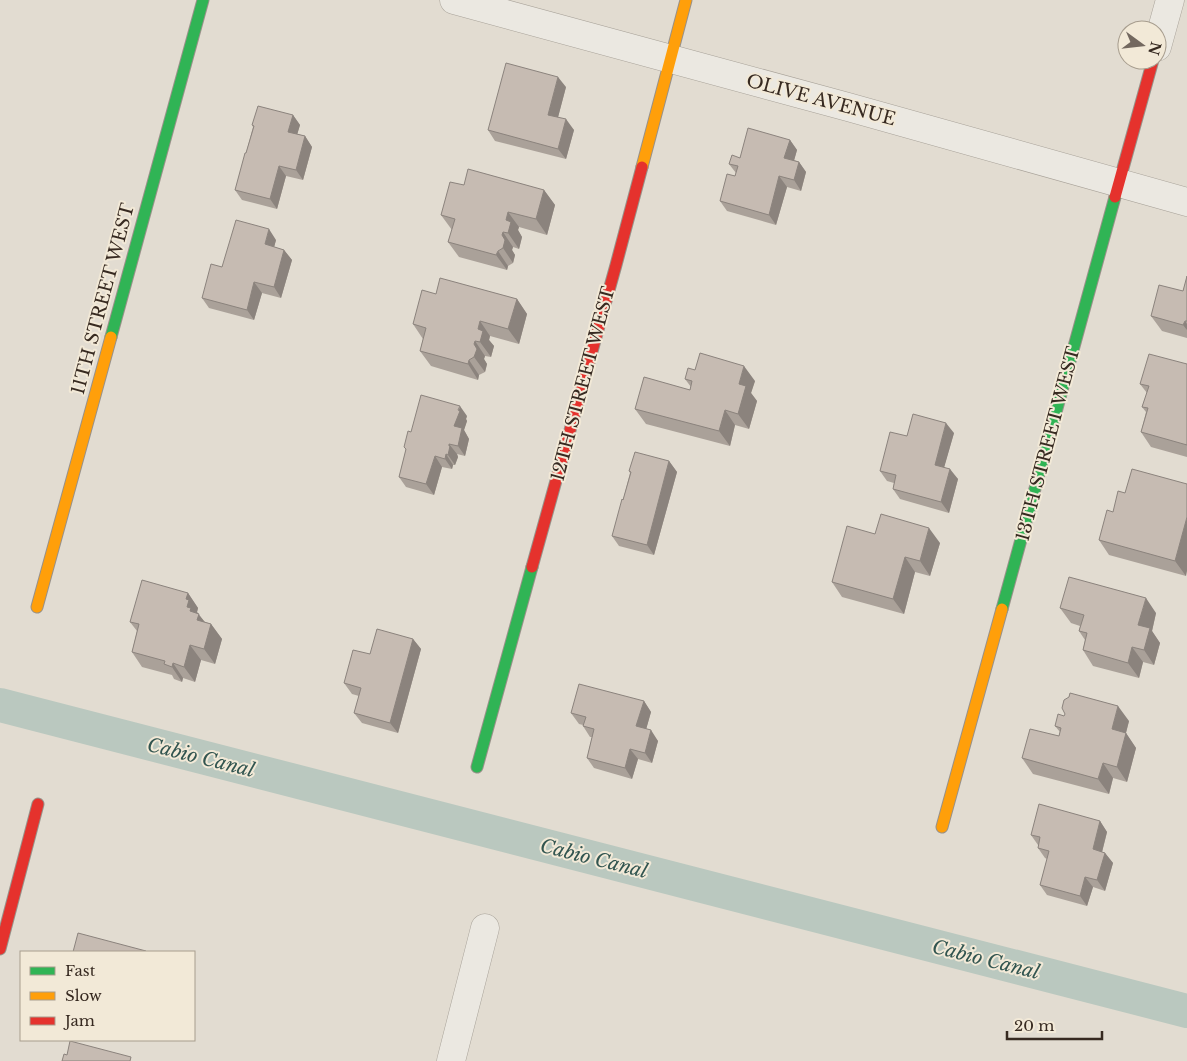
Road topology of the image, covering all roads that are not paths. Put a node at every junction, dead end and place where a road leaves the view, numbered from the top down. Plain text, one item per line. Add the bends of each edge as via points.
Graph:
1 (203, 0) edge
2 (454, 0) edge
3 (686, 0) edge
4 (1170, 0) edge
5 (1164, 20) edge
6 (670, 60) junction
7 (1150, 70) edge
8 (1119, 184) junction
9 (1187, 202) edge
10 (37, 607) dead end
11 (477, 767) dead end
12 (38, 804) dead end
13 (942, 827) dead end
14 (485, 928) dead end
15 (0, 949) edge
16 (451, 1061) edge

1 - 10 street, 11TH STREET WEST
2 - 6 street, OLIVE AVENUE
3 - 6 street, 12TH STREET WEST
4 - 5 street
6 - 8 street, OLIVE AVENUE
6 - 11 street, 12TH STREET WEST
7 - 8 street, 13TH STREET WEST
8 - 9 street, OLIVE AVENUE
8 - 13 street, 13TH STREET WEST
12 - 15 street
14 - 16 street

